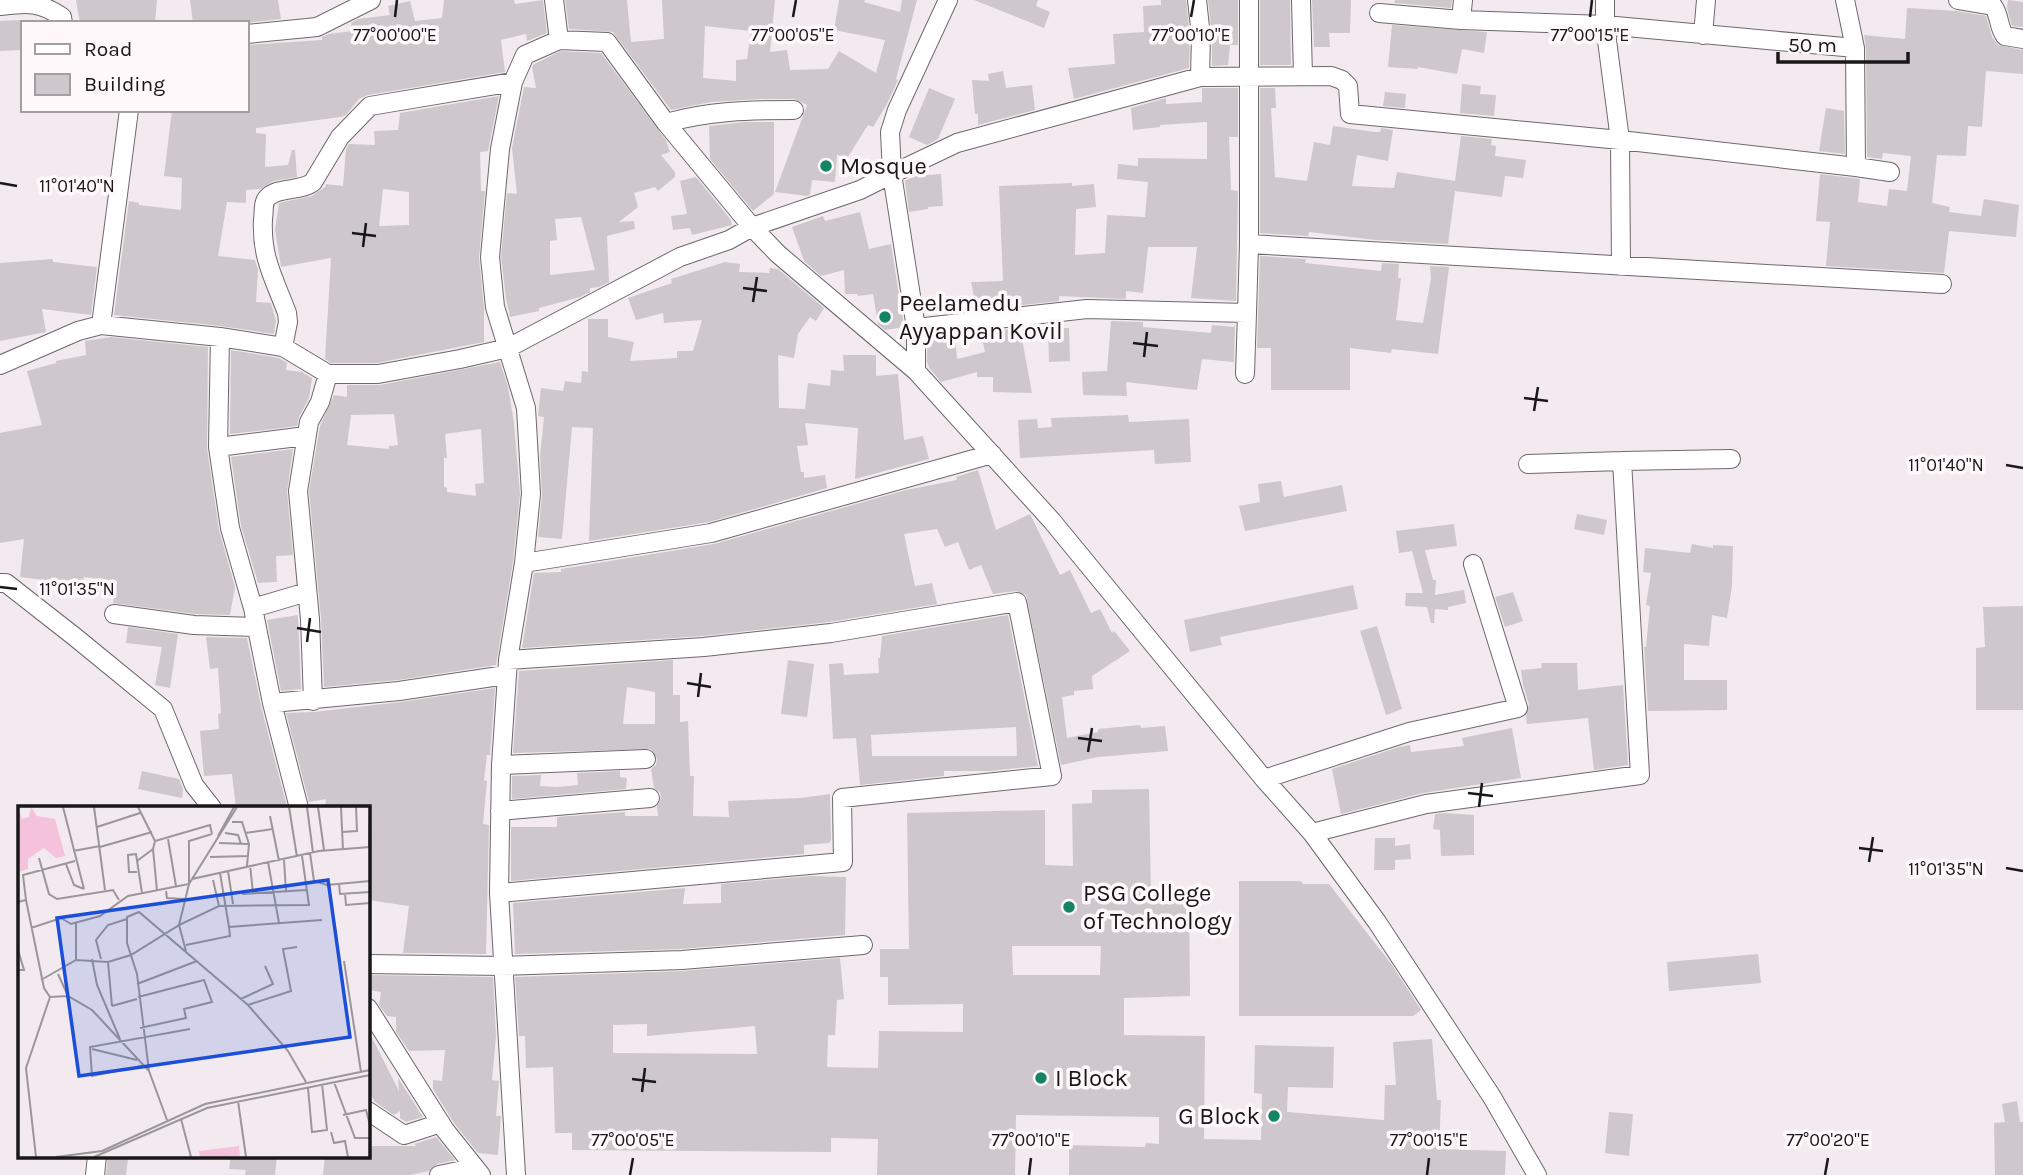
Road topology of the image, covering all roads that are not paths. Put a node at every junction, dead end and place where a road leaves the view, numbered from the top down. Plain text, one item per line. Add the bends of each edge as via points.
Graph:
1 (371, 0) edge
2 (554, 0) edge
3 (948, 0) edge
4 (1197, 0) edge
5 (1249, 0) edge
6 (1301, 0) edge
7 (1463, 0) edge
8 (1605, 0) edge
9 (1706, 0) edge
10 (1845, 0) edge
11 (1958, 0) edge
12 (51, 4) edge
13 (0, 6) edge
14 (1379, 13) dead end
15 (1461, 20) junction
16 (63, 21) edge
17 (1605, 26) junction
18 (248, 34) edge
19 (1703, 35) junction
20 (2023, 39) edge
21 (559, 40) junction
22 (1855, 48) junction
23 (1249, 76) junction
24 (1303, 76) junction
25 (1200, 77) junction
26 (513, 82) junction
27 (794, 110) dead end
28 (129, 112) edge
29 (666, 123) junction
30 (1620, 140) junction
31 (1856, 167) junction
32 (1890, 172) dead end
33 (892, 174) junction
34 (752, 228) junction
35 (1250, 244) junction
36 (1620, 266) junction
37 (1942, 284) dead end
38 (1247, 313) junction
39 (101, 325) junction
40 (916, 328) junction
41 (220, 337) junction
42 (283, 347) junction
43 (508, 348) junction
44 (0, 365) edge
45 (916, 371) junction
46 (328, 374) junction
47 (1245, 374) dead end
48 (306, 436) junction
49 (218, 447) junction
50 (992, 454) junction
51 (1731, 459) dead end
52 (1622, 461) junction
53 (1528, 464) dead end
54 (524, 563) junction
55 (0, 564) edge
56 (1473, 564) dead end
57 (3, 583) edge
58 (307, 592) junction
59 (253, 608) junction
60 (114, 614) dead end
61 (255, 627) junction
62 (507, 668) junction
63 (313, 701) junction
64 (272, 704) junction
65 (646, 759) dead end
66 (501, 765) junction
67 (1264, 779) junction
68 (650, 798) dead end
69 (211, 806) edge
70 (299, 806) edge
71 (500, 811) junction
72 (1312, 833) junction
73 (499, 893) junction
74 (863, 945) dead end
75 (369, 964) edge
76 (502, 966) junction
77 (369, 1010) edge
78 (369, 1112) edge
79 (441, 1123) junction
80 (477, 1171) edge
81 (439, 1175) edge
82 (516, 1175) edge
83 (1537, 1175) edge

1 - 18 street via 317,27
2 - 21 street
3 - 33 street via 897,110 890,132
4 - 25 street
5 - 23 street
6 - 24 street
7 - 15 street
8 - 17 street
9 - 19 street
10 - 22 street
11 - 20 street via 1993,6 2005,36
12 - 13 street
12 - 16 street
14 - 15 street
15 - 17 street
17 - 19 street
17 - 30 street
19 - 22 street
21 - 26 street via 525,55
21 - 29 street via 607,42
22 - 31 street
23 - 24 street
23 - 25 street
23 - 35 street
24 - 30 street via 1342,80 1348,86 1350,114
25 - 33 street via 957,143
26 - 42 street via 370,106 340,137 313,182 267,198 264,254 287,313
26 - 43 street via 500,149 490,257 495,307
27 - 29 street via 732,111
28 - 39 street
29 - 34 street
30 - 31 street
30 - 36 street
31 - 32 street
33 - 34 street
33 - 40 street
34 - 43 street via 680,257
34 - 45 street
35 - 36 street
35 - 38 street
36 - 37 street
38 - 40 street via 1087,309
38 - 47 street
39 - 41 street
39 - 44 street
40 - 45 street
41 - 42 street
41 - 49 street
42 - 46 street
43 - 46 street via 378,374
43 - 54 street via 526,408 531,494
45 - 50 street
46 - 48 street
48 - 49 street
48 - 58 street via 298,491
49 - 59 street via 230,528
50 - 54 street via 711,533
50 - 67 street via 1052,520
51 - 52 street
52 - 53 street
52 - 72 street via 1640,775 1426,804
54 - 62 street
55 - 57 street
56 - 67 street via 1518,708 1409,732
57 - 69 street via 163,709 194,785
58 - 59 street
58 - 63 street
59 - 61 street
60 - 61 street via 194,625
61 - 64 street
62 - 63 street
62 - 66 street
62 - 73 street via 831,633 1017,602 1052,776 842,798 842,862
63 - 64 street
64 - 70 street
65 - 66 street
66 - 71 street
67 - 72 street
68 - 71 street
71 - 73 street
72 - 83 street via 1377,922 1492,1097
73 - 76 street
74 - 76 street via 682,960
75 - 76 street
76 - 82 street
77 - 79 street
78 - 79 street via 404,1135
79 - 80 street
80 - 81 street

